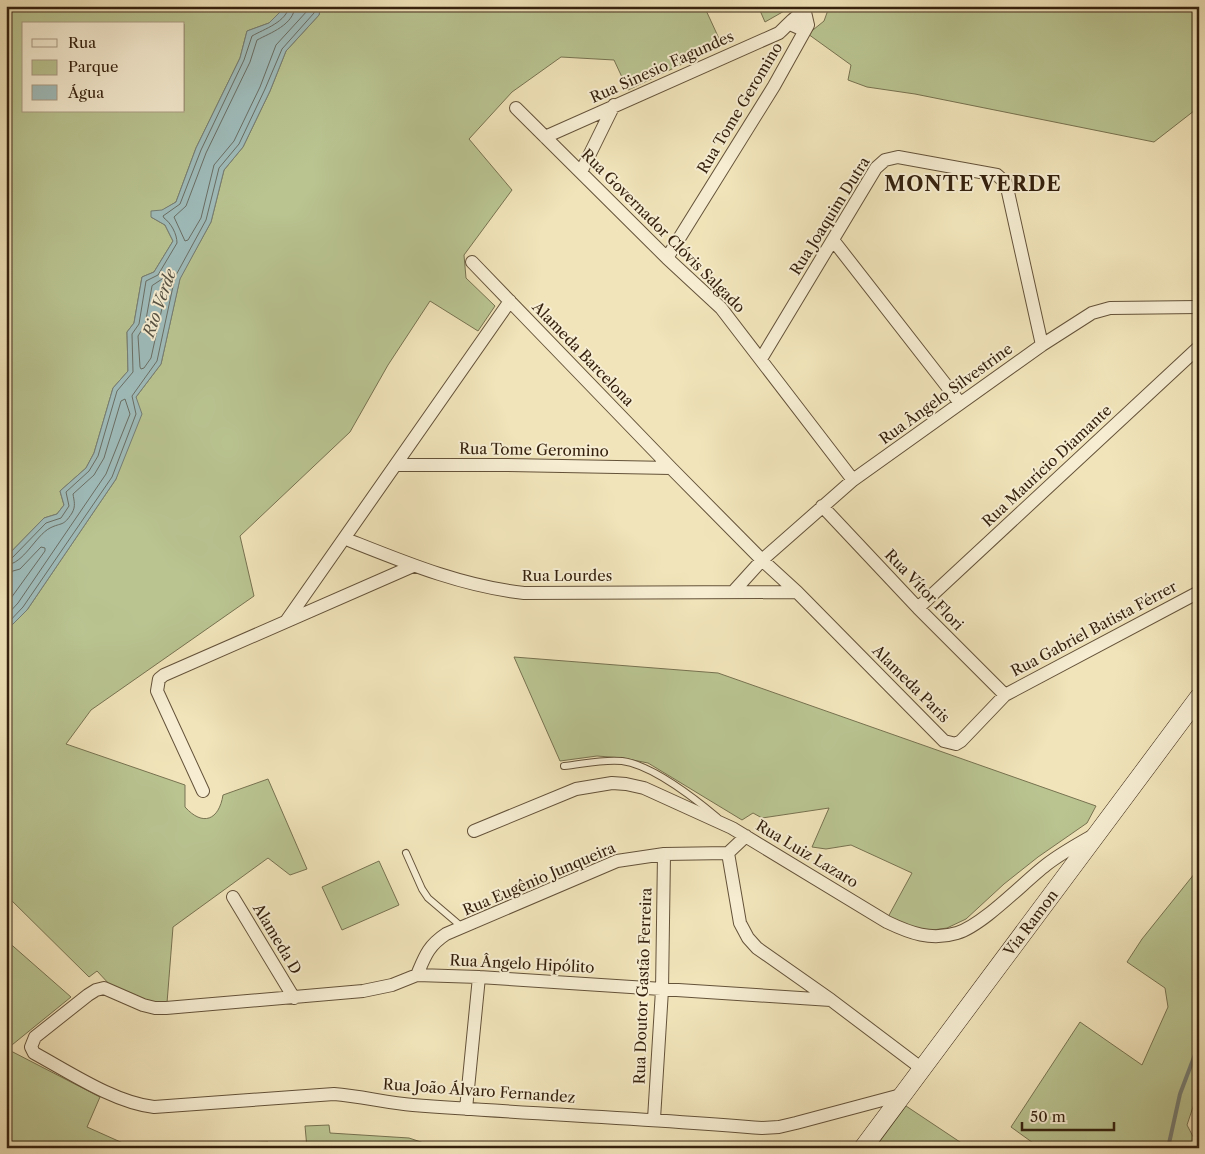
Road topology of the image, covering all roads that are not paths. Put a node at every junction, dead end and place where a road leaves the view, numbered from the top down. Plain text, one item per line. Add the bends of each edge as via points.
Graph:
1 (808, 25) joint
2 (614, 105) junction
3 (516, 108) dead end
4 (545, 137) junction
5 (581, 172) junction
6 (833, 240) junction
7 (667, 258) junction
8 (472, 262) dead end
9 (510, 301) junction
10 (1199, 307) edge
11 (1042, 345) junction
12 (1199, 347) edge
13 (761, 359) junction
14 (960, 403) junction
15 (397, 465) junction
16 (671, 468) junction
17 (853, 480) junction
18 (822, 506) junction
19 (346, 539) junction
20 (762, 560) junction
21 (413, 566) junction
22 (733, 592) junction
23 (796, 592) junction
24 (1199, 592) edge
25 (918, 608) junction
26 (287, 620) junction
27 (1005, 695) junction
28 (1199, 697) edge
29 (564, 766) dead end
30 (203, 791) dead end
31 (732, 828) junction
32 (474, 831) dead end
33 (1100, 831) junction
34 (746, 836) junction
35 (406, 853) dead end
36 (728, 853) junction
37 (664, 854) junction
38 (233, 897) dead end
39 (463, 928) junction
40 (416, 975) junction
41 (479, 977) junction
42 (662, 990) junction
43 (294, 998) junction
44 (831, 1000) junction
45 (34, 1053) joint
46 (921, 1068) junction
47 (901, 1094) junction
48 (466, 1109) junction
49 (654, 1119) junction
50 (863, 1148) edge

1 - 2 street, Rua Sinesio Fagundes via 805,12 796,15 779,33
1 - 7 street, Rua Tome Geromino
2 - 4 street, Rua Sinesio Fagundes
2 - 5 street
3 - 4 street, Rua Governador Clóvis Salgado
4 - 5 street, Rua Governador Clóvis Salgado
5 - 7 street, Rua Governador Clóvis Salgado
6 - 11 street, Rua Joaquim Dutra via 884,160 898,157 997,175 1008,188
6 - 13 street, Rua Joaquim Dutra
6 - 14 street
7 - 13 street, Rua Governador Clóvis Salgado via 721,308
8 - 9 street, Alameda Barcelona
9 - 15 street
9 - 16 street, Alameda Barcelona
10 - 11 street, Rua Ângelo Silvestrine via 1110,308 1092,313
11 - 14 street, Rua Ângelo Silvestrine
12 - 25 street, Rua Maurício Diamante
13 - 17 street, Rua Governador Clóvis Salgado
14 - 17 street, Rua Ângelo Silvestrine
15 - 16 street, Rua Tome Geromino
15 - 19 street
16 - 20 street, Alameda Barcelona
17 - 18 street, Rua Ângelo Silvestrine
18 - 20 street, Rua Ângelo Silvestrine
18 - 25 street, Rua Vítor Flori
19 - 21 street, Rua Lourdes
19 - 26 street
20 - 22 street, Rua Ângelo Silvestrine
20 - 23 street, Alameda Barcelona
21 - 22 street, Rua Lourdes via 469,584 524,593
21 - 26 street
22 - 23 street, Rua Lourdes
23 - 27 street, Alameda Paris via 950,744 961,741
24 - 27 street, Rua Gabriel Batista Férrer
25 - 27 street, Rua Vítor Flori
26 - 30 street via 159,679 158,691
28 - 33 main road, Via Ramon
29 - 31 lane via 603,761 636,765 694,798
31 - 32 street, Rua Luiz Lazaro via 644,788 612,783 576,788
31 - 34 street, Rua Luiz Lazaro
33 - 34 street, Rua Luiz Lazaro via 1047,864 978,922 958,933 934,937 911,933 887,922
33 - 46 main road, Via Ramon
34 - 36 street
35 - 39 lane via 428,898
36 - 37 street, Rua Eugênio Junqueira
36 - 44 street via 740,923 748,938 757,948
37 - 39 street, Rua Eugênio Junqueira via 617,861
37 - 42 street, Rua Doutor Gastão Ferreira
38 - 43 street, Alameda D
39 - 40 street, Rua Eugênio Junqueira via 434,942
40 - 41 street, Rua Ângelo Hipólito
40 - 43 street, Rua Ângelo Hipólito via 392,985 363,991
41 - 42 street, Rua Ângelo Hipólito
41 - 48 street
42 - 44 street, Rua Ângelo Hipólito
42 - 49 street, Rua Doutor Gastão Ferreira
43 - 45 street, Rua Ângelo Hipólito via 155,1008 104,988 88,995 35,1037 30,1048
44 - 46 street
45 - 48 street, Rua João Álvaro Fernandez via 140,1106 334,1094
46 - 47 main road, Via Ramon
47 - 49 street, Rua João Álvaro Fernandez via 779,1127
47 - 50 main road, Via Ramon
48 - 49 street, Rua João Álvaro Fernandez

